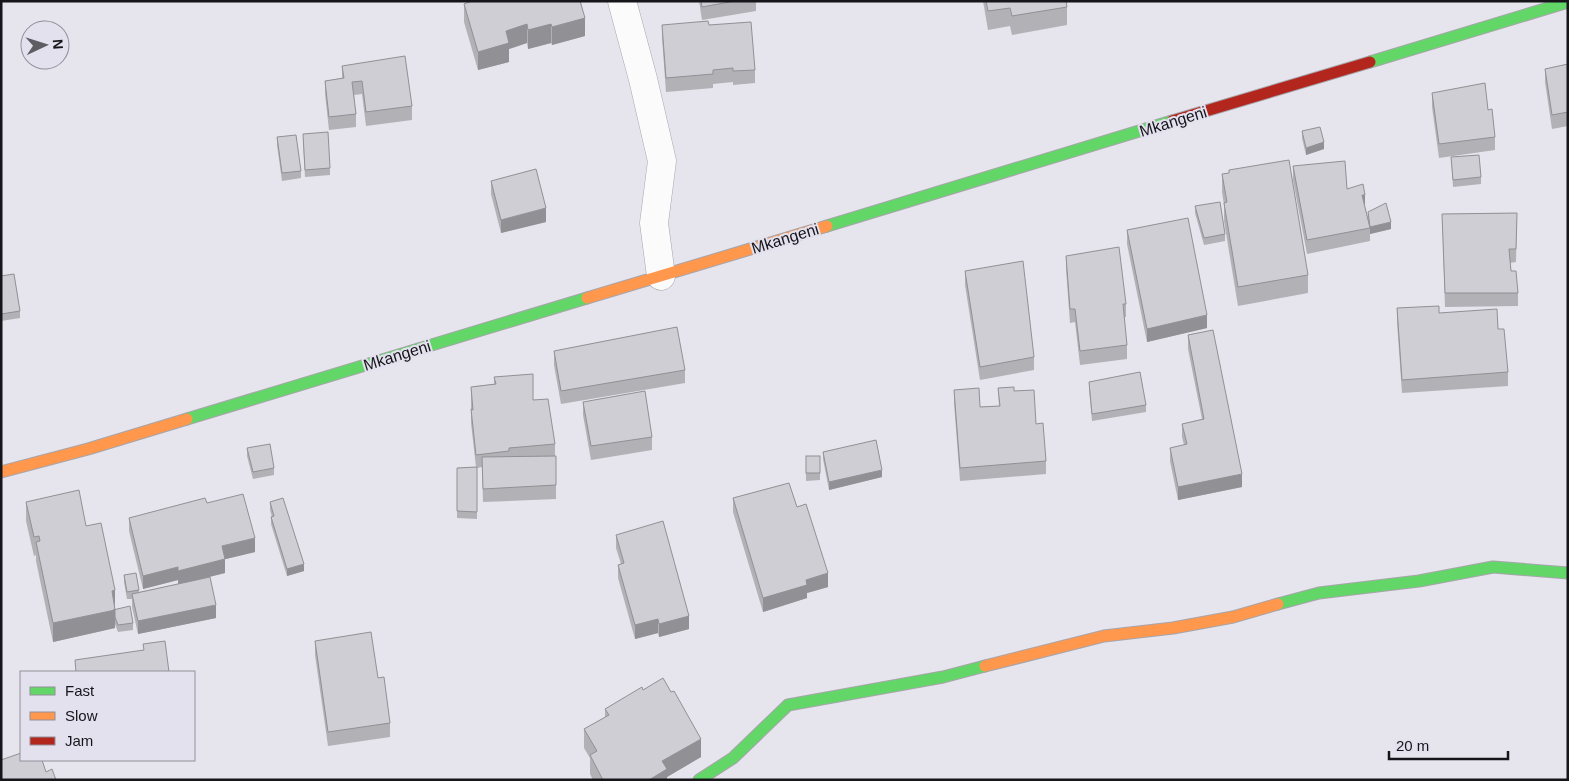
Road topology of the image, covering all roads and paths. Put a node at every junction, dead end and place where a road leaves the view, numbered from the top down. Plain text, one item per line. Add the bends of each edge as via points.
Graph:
1 (622, 1) edge
2 (1568, 2) edge
3 (661, 276) junction
4 (1, 472) edge
5 (1568, 573) edge
6 (699, 780) edge

1 - 3 street via 662,161 654,223
2 - 3 street, Mkangeni
3 - 4 street, Mkangeni via 88,449
5 - 6 street via 1493,568 1319,593 1234,617 1104,636 943,677 788,705 732,758

